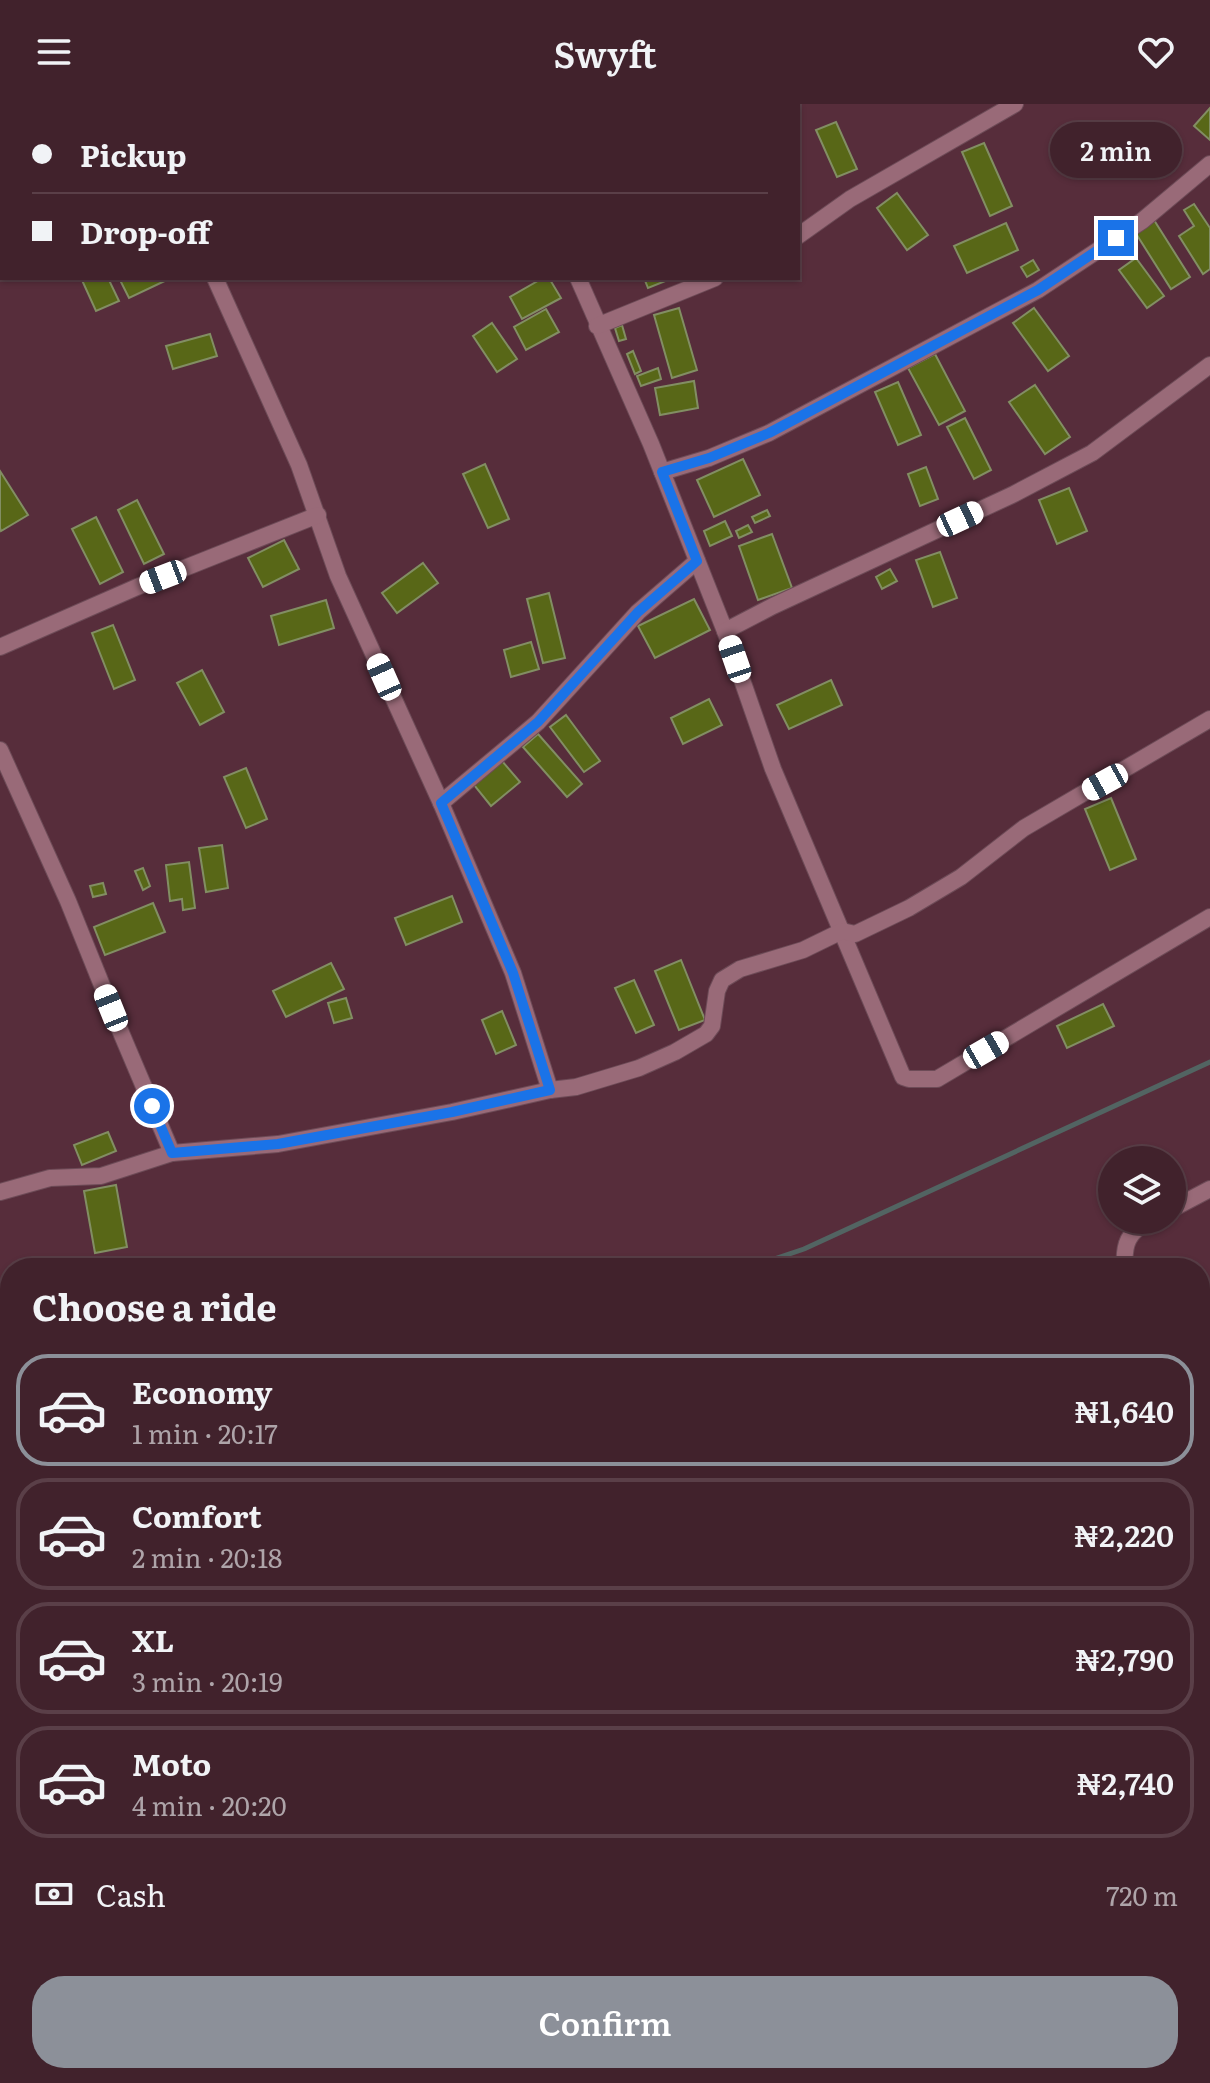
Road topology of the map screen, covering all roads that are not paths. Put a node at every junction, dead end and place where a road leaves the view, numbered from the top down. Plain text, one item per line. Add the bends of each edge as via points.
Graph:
1 (1015, 104) edge
2 (1210, 164) edge
3 (800, 235) edge
4 (216, 280) edge
5 (579, 280) edge
6 (710, 280) edge
7 (597, 326) junction
8 (1210, 365) edge
9 (662, 472) junction
10 (318, 515) junction
11 (697, 561) junction
12 (725, 631) junction
13 (0, 647) edge
14 (1210, 719) edge
15 (0, 750) edge
16 (441, 803) junction
17 (1210, 917) edge
18 (842, 931) junction
19 (550, 1090) junction
20 (172, 1153) junction
21 (1210, 1189) edge
22 (0, 1192) edge
23 (1186, 1202) edge
24 (1131, 1234) edge
25 (1124, 1258) edge

1 - 3 street via 850,199
2 - 9 street via 1142,221 1038,290 769,433
4 - 10 street
5 - 7 street
6 - 7 street
7 - 9 street
8 - 12 street via 1092,453
9 - 11 street
10 - 13 street
10 - 16 street via 338,576
11 - 12 street
11 - 16 street via 638,612 538,722
12 - 18 street via 773,769
14 - 18 street via 1024,828 961,877 909,908 855,934
15 - 20 street
16 - 19 street via 513,973
17 - 18 street via 937,1079 903,1077
18 - 19 street via 722,980 712,1026 689,1045 606,1080
19 - 20 street via 278,1144
20 - 22 street via 101,1176 50,1178
21 - 23 street
24 - 25 street

